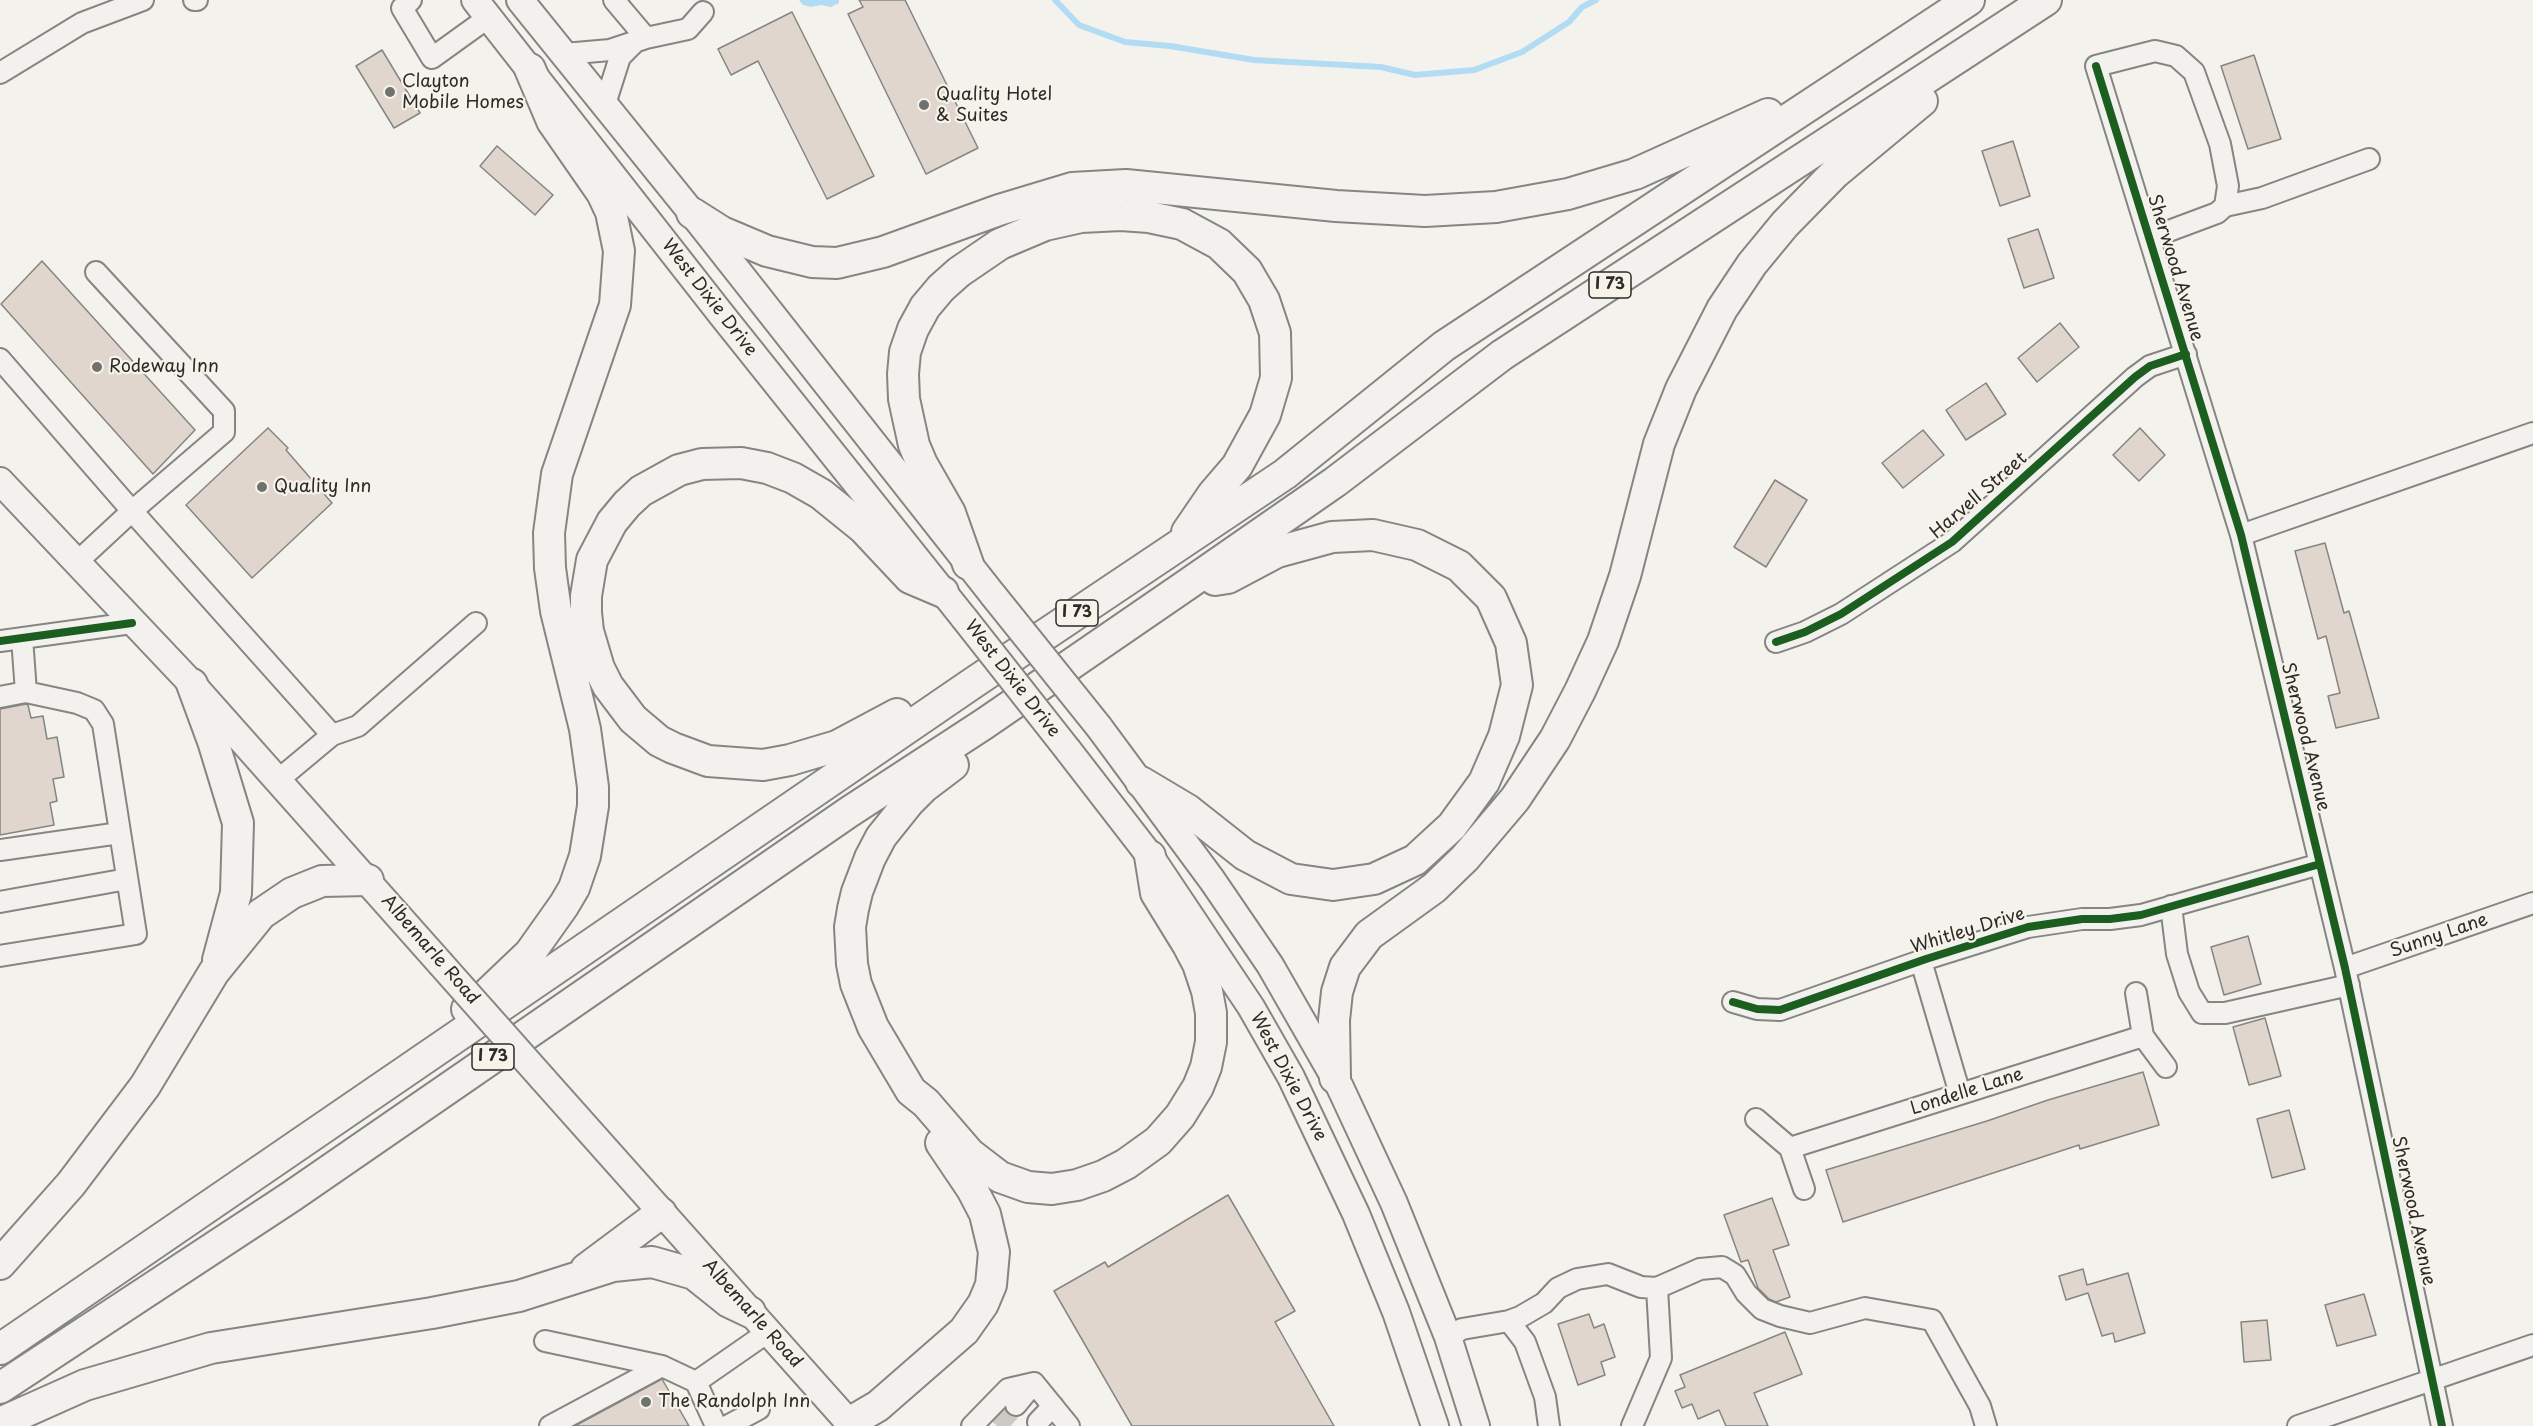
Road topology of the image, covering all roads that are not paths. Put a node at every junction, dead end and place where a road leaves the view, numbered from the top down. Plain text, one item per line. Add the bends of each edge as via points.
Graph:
1 (143, 0) edge
2 (411, 0) edge
3 (520, 0) edge
4 (614, 0) edge
5 (1969, 0) edge
6 (2043, 2) edge
7 (482, 8) edge
8 (703, 12) dead end
9 (1936, 21) junction
10 (640, 40) junction
11 (564, 54) junction
12 (530, 69) junction
13 (0, 73) edge
14 (605, 104) junction
15 (2369, 159) dead end
16 (2225, 206) junction
17 (692, 213) junction
18 (2150, 238) junction
19 (96, 272) dead end
20 (2186, 354) junction
21 (0, 359) edge
22 (2533, 433) edge
23 (0, 481) edge
24 (132, 511) junction
25 (2241, 535) junction
26 (1180, 542) junction
27 (76, 563) junction
28 (968, 564) junction
29 (1185, 586) junction
30 (943, 592) junction
31 (132, 622) junction
32 (476, 623) dead end
33 (22, 638) junction
34 (0, 641) edge
35 (1776, 642) dead end
36 (192, 684) junction
37 (973, 684) junction
38 (26, 692) junction
39 (0, 697) edge
40 (984, 724) junction
41 (332, 735) junction
42 (278, 780) junction
43 (1141, 782) junction
44 (120, 833) junction
45 (0, 850) edge
46 (1150, 856) junction
47 (2320, 864) junction
48 (127, 879) junction
49 (368, 880) junction
50 (0, 902) edge
51 (2533, 903) edge
52 (2171, 906) junction
53 (0, 956) edge
54 (1921, 961) junction
55 (214, 972) junction
56 (2347, 977) junction
57 (2136, 993) dead end
58 (1733, 1002) dead end
59 (2143, 1035) junction
60 (2166, 1067) dead end
61 (1335, 1078) junction
62 (386, 1085) junction
63 (911, 1091) junction
64 (1960, 1094) junction
65 (1756, 1119) dead end
66 (1790, 1148) junction
67 (1804, 1189) dead end
68 (662, 1213) junction
69 (0, 1264) edge
70 (571, 1279) junction
71 (1656, 1288) junction
72 (759, 1322) junction
73 (1509, 1322) junction
74 (1448, 1337) junction
75 (545, 1341) dead end
76 (2533, 1345) edge
77 (0, 1349) edge
78 (662, 1365) junction
79 (2433, 1380) junction
80 (696, 1382) junction
81 (1034, 1383) junction
82 (1422, 1386) junction
83 (0, 1388) edge
84 (1016, 1405) tunnel mouth
85 (1053, 1406) junction
86 (759, 1408) dead end
87 (1038, 1422) dead end
88 (0, 1423) edge
89 (848, 1425) edge
90 (550, 1426) edge
91 (716, 1426) edge
92 (727, 1426) edge
93 (972, 1426) edge
94 (1069, 1426) edge
95 (1420, 1426) edge
96 (1435, 1426) edge
97 (1476, 1426) edge
98 (1549, 1426) edge
99 (1632, 1426) edge
100 (1986, 1426) edge
101 (2298, 1426) edge
102 (2442, 1426) edge

1 - 13 street via 81,23
2 - 7 street via 402,8 432,58
3 - 11 main road, West Dixie Drive
4 - 10 street
5 - 9 highway, I 73
6 - 29 highway, I 73 via 1502,355 1335,482
6 - 61 highway via 1834,174 1785,224 1722,309 1681,389 1659,444 1625,576 1603,641 1580,691 1555,739 1515,799 1434,888 1370,935 1345,967 1334,1020
7 - 12 main road, West Dixie Drive
8 - 10 street via 688,29
9 - 17 highway via 1780,108 1645,170 1568,194 1496,207 1425,211 1126,185 1072,188 884,252 837,263 812,262 767,251 722,232
9 - 26 highway, I 73 via 1444,346 1285,474
10 - 11 street via 610,50
10 - 14 street via 620,57
11 - 14 main road, West Dixie Drive
12 - 30 main road, West Dixie Drive
12 - 62 highway via 552,121 603,193 619,251 615,305 557,474 549,533 556,611 589,750 593,787 590,839 574,888 541,939 486,994 407,1052
14 - 17 main road, West Dixie Drive
15 - 16 street via 2262,198
16 - 18 street via 2217,213
16 - 18 street, Sherwood Avenue via 2228,186 2220,144 2194,72 2176,56 2155,51 2096,66
17 - 28 main road, West Dixie Drive
18 - 20 street, Sherwood Avenue
19 - 24 street via 224,411 224,432
20 - 25 street, Sherwood Avenue
20 - 35 street, Harvell Street via 2150,366 2135,377 1952,542 1841,614
21 - 24 street
22 - 25 street
23 - 27 main road, Albemarle Road
24 - 27 street
24 - 41 street
25 - 47 street, Sherwood Avenue
26 - 28 highway via 1212,494 1237,466 1265,415 1276,378 1275,333 1264,300 1247,271 1220,244 1182,224 1149,217 1081,217 1044,225 1000,244 941,288 913,329 903,374 914,445 950,513
26 - 37 highway, I 73
27 - 31 main road, Albemarle Road
28 - 43 main road, West Dixie Drive, bridge
29 - 40 highway, I 73
29 - 43 highway via 1228,578 1277,552 1332,537 1373,535 1417,544 1459,566 1491,598 1511,643 1516,685 1504,736 1484,782 1452,826 1415,860 1374,879 1333,885 1291,879 1245,855 1188,810
30 - 37 highway via 910,578 871,535 821,494 767,468 722,462 680,470 657,480 627,504 612,522 592,560 586,613 599,668 620,705 659,741 708,761 763,765 815,754 884,722 936,688
30 - 46 main road, West Dixie Drive, bridge
31 - 33 street
31 - 36 main road, Albemarle Road
32 - 41 street via 358,726
33 - 34 street
33 - 38 street
36 - 42 main road, Albemarle Road
36 - 55 highway via 238,823 236,893
37 - 62 highway, I 73
38 - 39 street
38 - 44 street via 94,710 103,724
40 - 63 highway via 953,765 924,787 881,837 862,874 853,909 850,944 856,984 882,1044
40 - 83 highway, I 73 via 849,812 292,1196
41 - 42 street
42 - 49 main road, Albemarle Road
43 - 61 main road, West Dixie Drive via 1270,965
44 - 45 street
44 - 48 street
46 - 63 highway via 1156,893 1198,964 1211,1021 1209,1055 1198,1087 1158,1141 1126,1164 1089,1181 1052,1189 1028,1187 1000,1177 978,1162
46 - 82 main road, West Dixie Drive via 1251,1007 1291,1077 1356,1214
47 - 52 street, Whitley Drive
47 - 56 street, Sherwood Avenue
48 - 50 street
48 - 53 street via 136,934
49 - 55 highway via 322,881 292,893 261,914
49 - 68 main road, Albemarle Road, bridge
51 - 56 street, Sunny Lane
52 - 54 street, Whitley Drive via 2141,915 2028,927
52 - 56 street, Sunny Lane via 2177,954 2189,992 2202,1013 2225,1013
54 - 58 street, Whitley Drive via 1780,1010
54 - 64 street
55 - 69 highway via 145,1086 71,1184
56 - 79 street, Sherwood Avenue
57 - 59 street
59 - 60 street
59 - 64 street, Londelle Lane
61 - 74 main road, West Dixie Drive via 1394,1203
62 - 77 highway, I 73
63 - 89 highway via 985,1215 994,1252 993,1274 983,1304 964,1331 878,1406
64 - 66 street, Londelle Lane
65 - 66 street
66 - 67 street
68 - 70 highway
68 - 72 main road, Albemarle Road
70 - 72 highway via 613,1266 652,1262 694,1275
70 - 88 highway via 519,1296 432,1313 211,1348 85,1385
71 - 73 street via 1641,1287 1608,1274 1577,1278 1558,1288 1531,1312
71 - 99 street via 1661,1358
71 - 100 street via 1700,1269 1722,1267 1735,1275 1762,1309 1780,1316 1810,1323 1865,1308 1932,1320 1980,1406
72 - 80 street
72 - 89 main road, Albemarle Road
73 - 74 street via 1462,1329
73 - 98 street via 1525,1342 1545,1397
74 - 97 main road, West Dixie Drive
75 - 78 street
76 - 79 street
78 - 80 street
78 - 90 street
79 - 101 street
79 - 102 street, Sherwood Avenue
80 - 91 street
81 - 84 street
81 - 85 street
81 - 93 street via 1008,1389
82 - 95 main road
82 - 96 main road, West Dixie Drive
85 - 87 street
85 - 94 street
86 - 92 street

